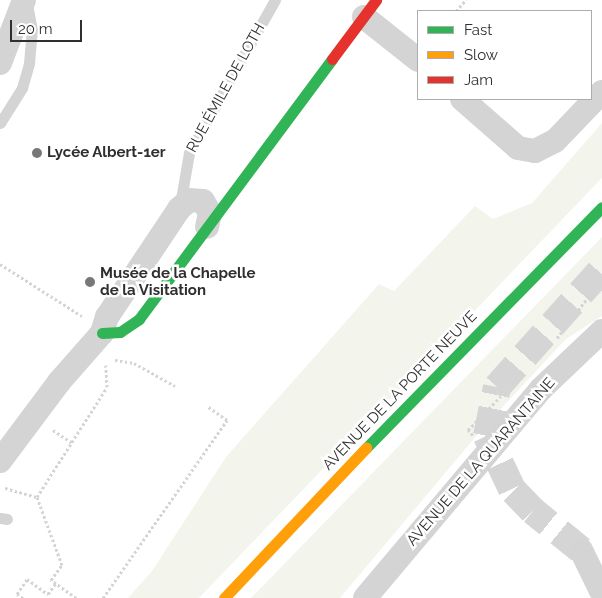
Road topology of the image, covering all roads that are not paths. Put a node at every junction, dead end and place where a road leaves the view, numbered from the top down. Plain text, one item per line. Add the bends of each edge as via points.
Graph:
1 (25, 0) edge
2 (275, 0) edge
3 (370, 8) edge
4 (417, 59) edge
5 (0, 63) edge
6 (602, 92) edge
7 (463, 100) edge
8 (0, 123) edge
9 (602, 207) edge
10 (179, 209) junction
11 (207, 228) junction
12 (602, 331) edge
13 (102, 333) junction
14 (0, 462) edge
15 (581, 550) tunnel mouth
16 (602, 592) edge
17 (224, 598) edge
18 (365, 598) edge

1 - 5 street
1 - 8 lane via 32,30 29,63 22,88
2 - 10 lane, RUE ÉMILE DE LOTH via 189,153
3 - 4 street
3 - 11 street
6 - 7 street via 554,141 535,151 518,148
9 - 17 street, AVENUE DE LA PORTE NEUVE via 437,373
10 - 11 street via 189,200 203,201 210,213
10 - 13 street via 107,317
11 - 13 street via 139,319 120,332
12 - 18 street, AVENUE DE LA QUARANTAINE via 541,389
13 - 14 street via 60,382
15 - 16 street

